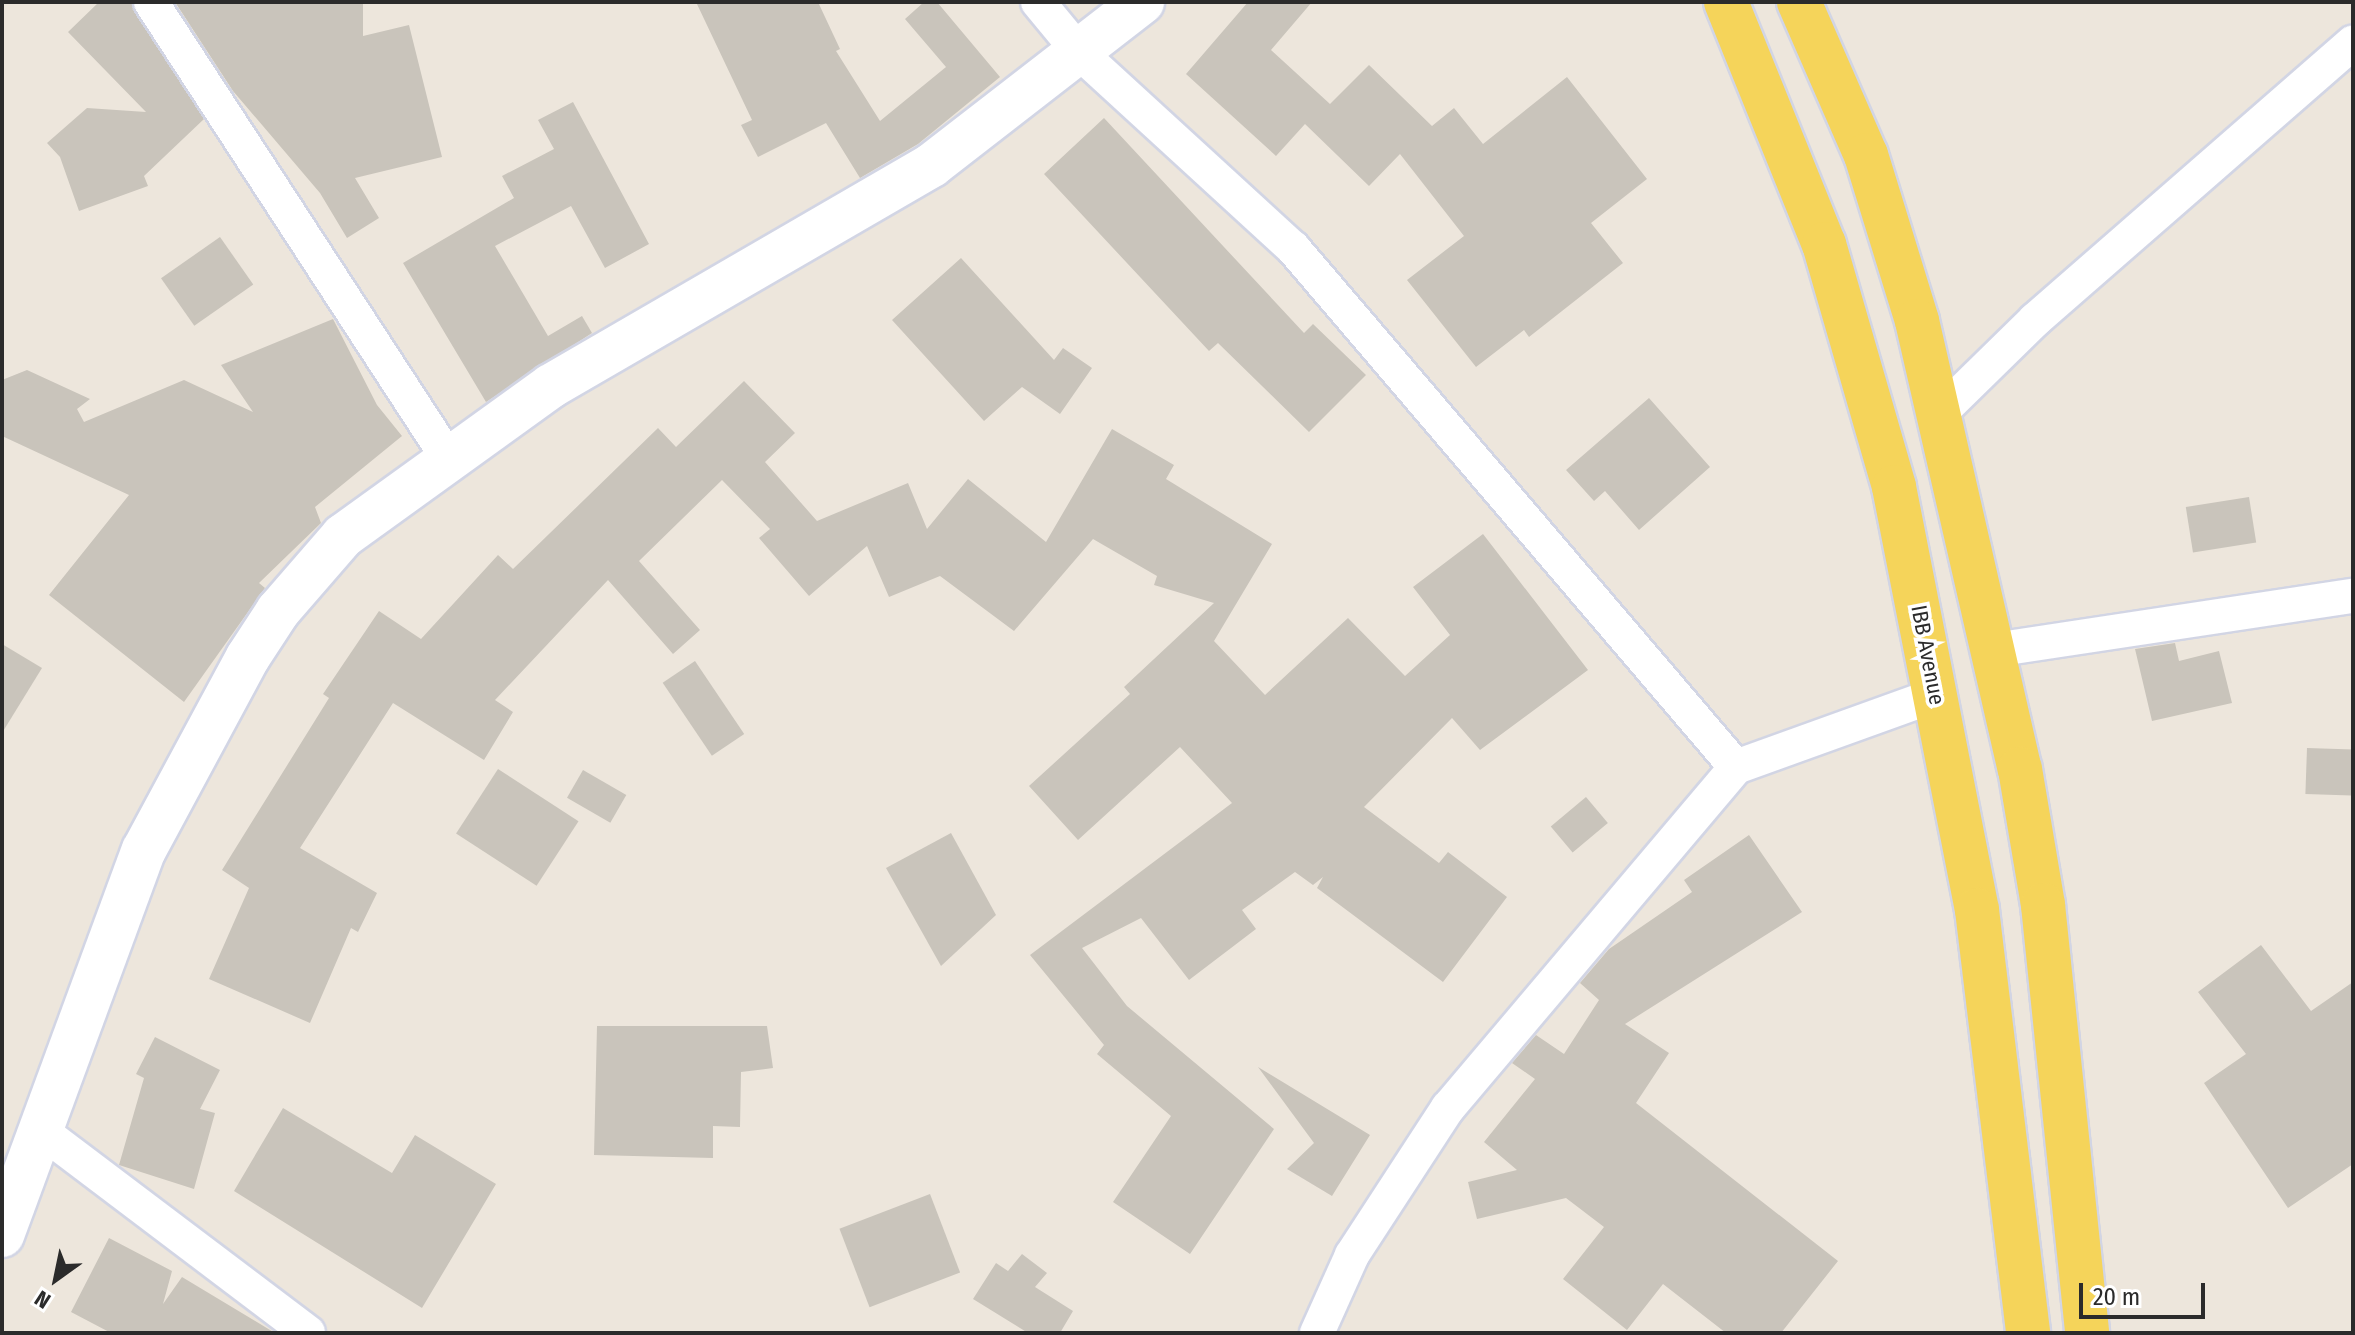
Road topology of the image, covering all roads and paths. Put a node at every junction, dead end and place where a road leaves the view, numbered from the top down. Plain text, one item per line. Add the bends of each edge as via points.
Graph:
1 (151, 2) edge
2 (1038, 2) edge
3 (1142, 2) edge
4 (1726, 2) edge
5 (1799, 2) edge
6 (2353, 43) edge
7 (1080, 53) junction
8 (1939, 414) junction
9 (448, 458) junction
10 (2353, 596) edge
11 (1994, 650) junction
12 (1936, 695) junction
13 (1736, 767) junction
14 (40, 1130) junction
15 (2, 1235) edge
16 (308, 1333) edge
17 (1317, 1333) edge
18 (2028, 1333) edge
19 (2087, 1333) edge

1 - 9 street
2 - 7 street
3 - 7 street
4 - 12 main road, IBB Avenue via 1824,244 1894,487
5 - 8 main road via 1866,155
6 - 8 street via 2035,320
7 - 9 street via 932,165 551,386
7 - 13 street via 1293,248
8 - 11 main road
9 - 14 street via 343,536 278,611 248,657 144,850
10 - 11 street
11 - 19 main road via 2043,905
12 - 13 street
12 - 18 main road, IBB Avenue via 1977,910
13 - 17 street via 1448,1108 1352,1255
14 - 15 street
14 - 16 street

